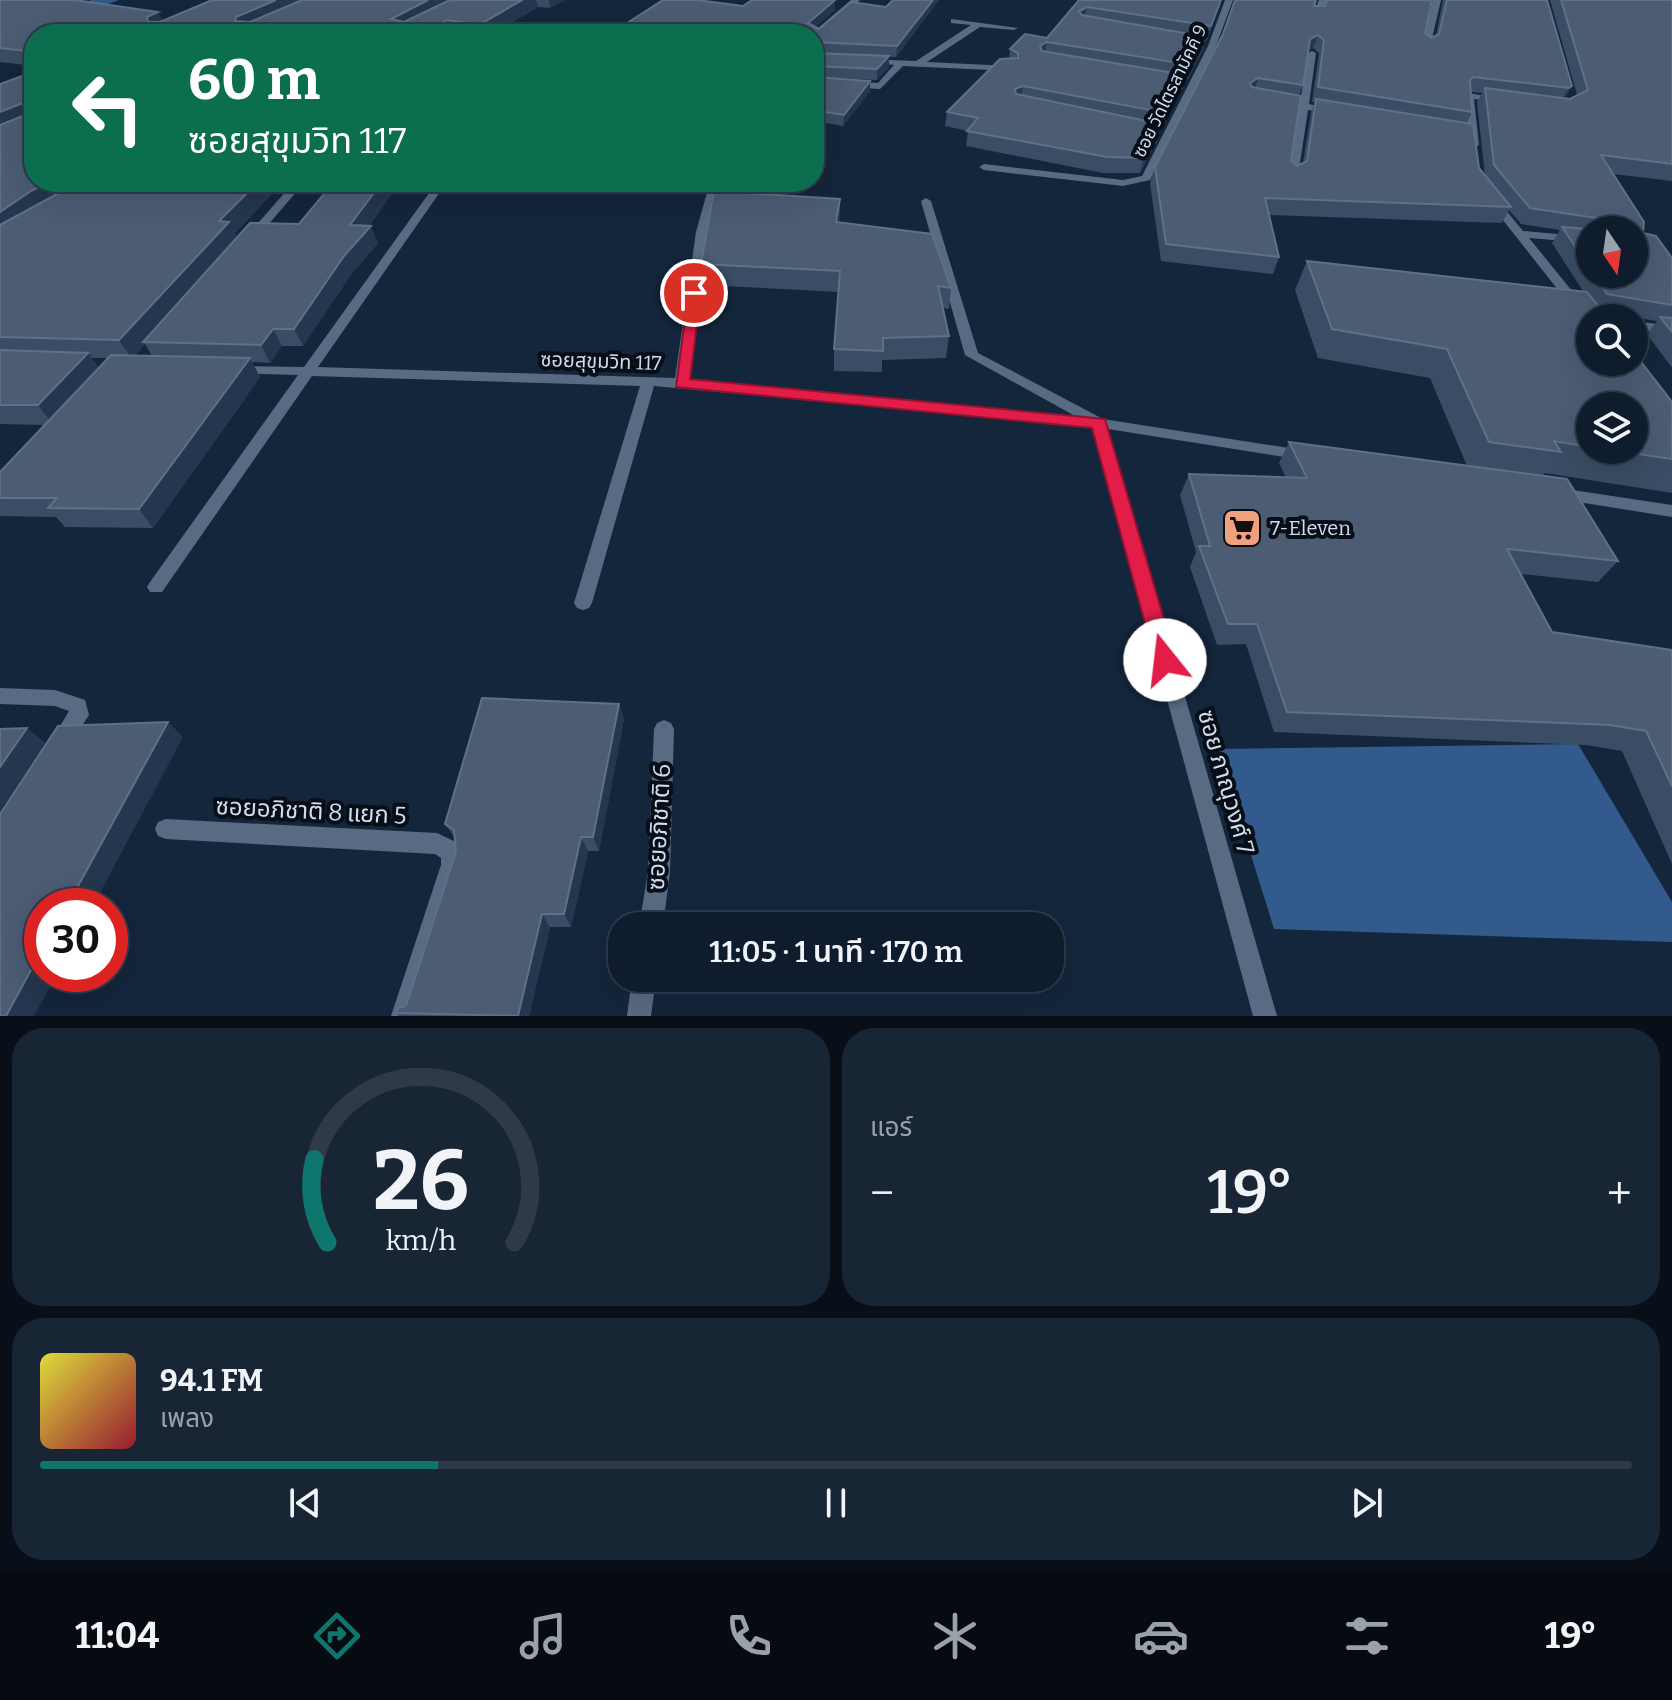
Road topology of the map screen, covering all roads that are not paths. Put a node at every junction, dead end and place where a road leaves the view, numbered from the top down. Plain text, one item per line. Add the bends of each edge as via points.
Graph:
1 (856, 0) edge
2 (1323, 0) edge
3 (1437, 0) edge
4 (1225, 2) edge
5 (1315, 15) edge
6 (954, 21) dead end
7 (979, 24) junction
8 (824, 27) edge
9 (1014, 28) dead end
10 (1198, 43) edge
11 (1212, 46) junction
12 (1426, 47) edge
13 (1312, 53) edge
14 (858, 60) edge
15 (901, 63) junction
16 (918, 64) junction
17 (1010, 69) edge
18 (824, 83) edge
19 (1178, 83) edge
20 (1193, 85) junction
21 (1266, 100) edge
22 (1516, 102) edge
23 (1306, 106) junction
24 (1352, 114) edge
25 (1457, 131) edge
26 (1153, 132) edge
27 (1472, 134) junction
28 (1168, 135) junction
29 (1475, 158) edge
30 (984, 167) dead end
31 (1293, 176) edge
32 (291, 192) edge
33 (435, 192) edge
34 (712, 192) edge
35 (1486, 192) edge
36 (926, 201) dead end
37 (1518, 234) junction
38 (1576, 239) edge
39 (239, 251) edge
40 (1577, 304) edge
41 (1648, 327) edge
42 (1672, 330) edge
43 (216, 368) edge
44 (310, 372) junction
45 (648, 383) junction
46 (681, 383) junction
47 (1099, 423) junction
48 (1312, 456) edge
49 (1547, 492) edge
50 (1672, 511) edge
51 (156, 587) dead end
52 (583, 603) dead end
53 (0, 696) edge
54 (664, 729) dead end
55 (47, 763) edge
56 (166, 829) dead end
57 (653, 912) edge
58 (642, 992) edge
59 (403, 1016) edge
60 (639, 1016) edge
61 (1265, 1016) edge

1 - 8 street
2 - 5 street
3 - 12 street
4 - 11 street, ซอย วัดไตรสามัคคี 9
6 - 7 street
7 - 9 street
7 - 16 street
10 - 11 street
11 - 20 street, ซอย วัดไตรสามัคคี 9
13 - 23 street
14 - 15 street
15 - 16 street
15 - 18 street via 880,86
16 - 17 street
19 - 20 street
20 - 28 street, ซอย วัดไตรสามัคคี 9
21 - 23 street
22 - 27 street via 1469,96
23 - 24 street
23 - 31 street
25 - 27 street
26 - 28 street
27 - 29 street
28 - 30 street, ซอย วัดไตรสามัคคี 9 via 1146,178 1134,181
32 - 39 street
33 - 44 street
34 - 46 street
35 - 37 street
36 - 47 street via 972,355
37 - 38 street
37 - 40 street
41 - 42 street
43 - 44 street, ซอยสุขุมวิท 117
44 - 45 street, ซอยสุขุมวิท 117
44 - 51 street
45 - 46 street, ซอยสุขุมวิท 117
45 - 52 street
46 - 47 street, ซอยสุขุมวิท 117
47 - 48 street, ซอยสุขุมวิท 117
47 - 61 street, ซอย ภาณุวงศ์ 7
49 - 50 street
53 - 55 street via 55,698 78,706 79,715
54 - 57 street, ซอยอภิชาติ 6
56 - 59 street, ซอยอภิชาติ 8 แยก 5 via 437,844 452,852
58 - 60 street

